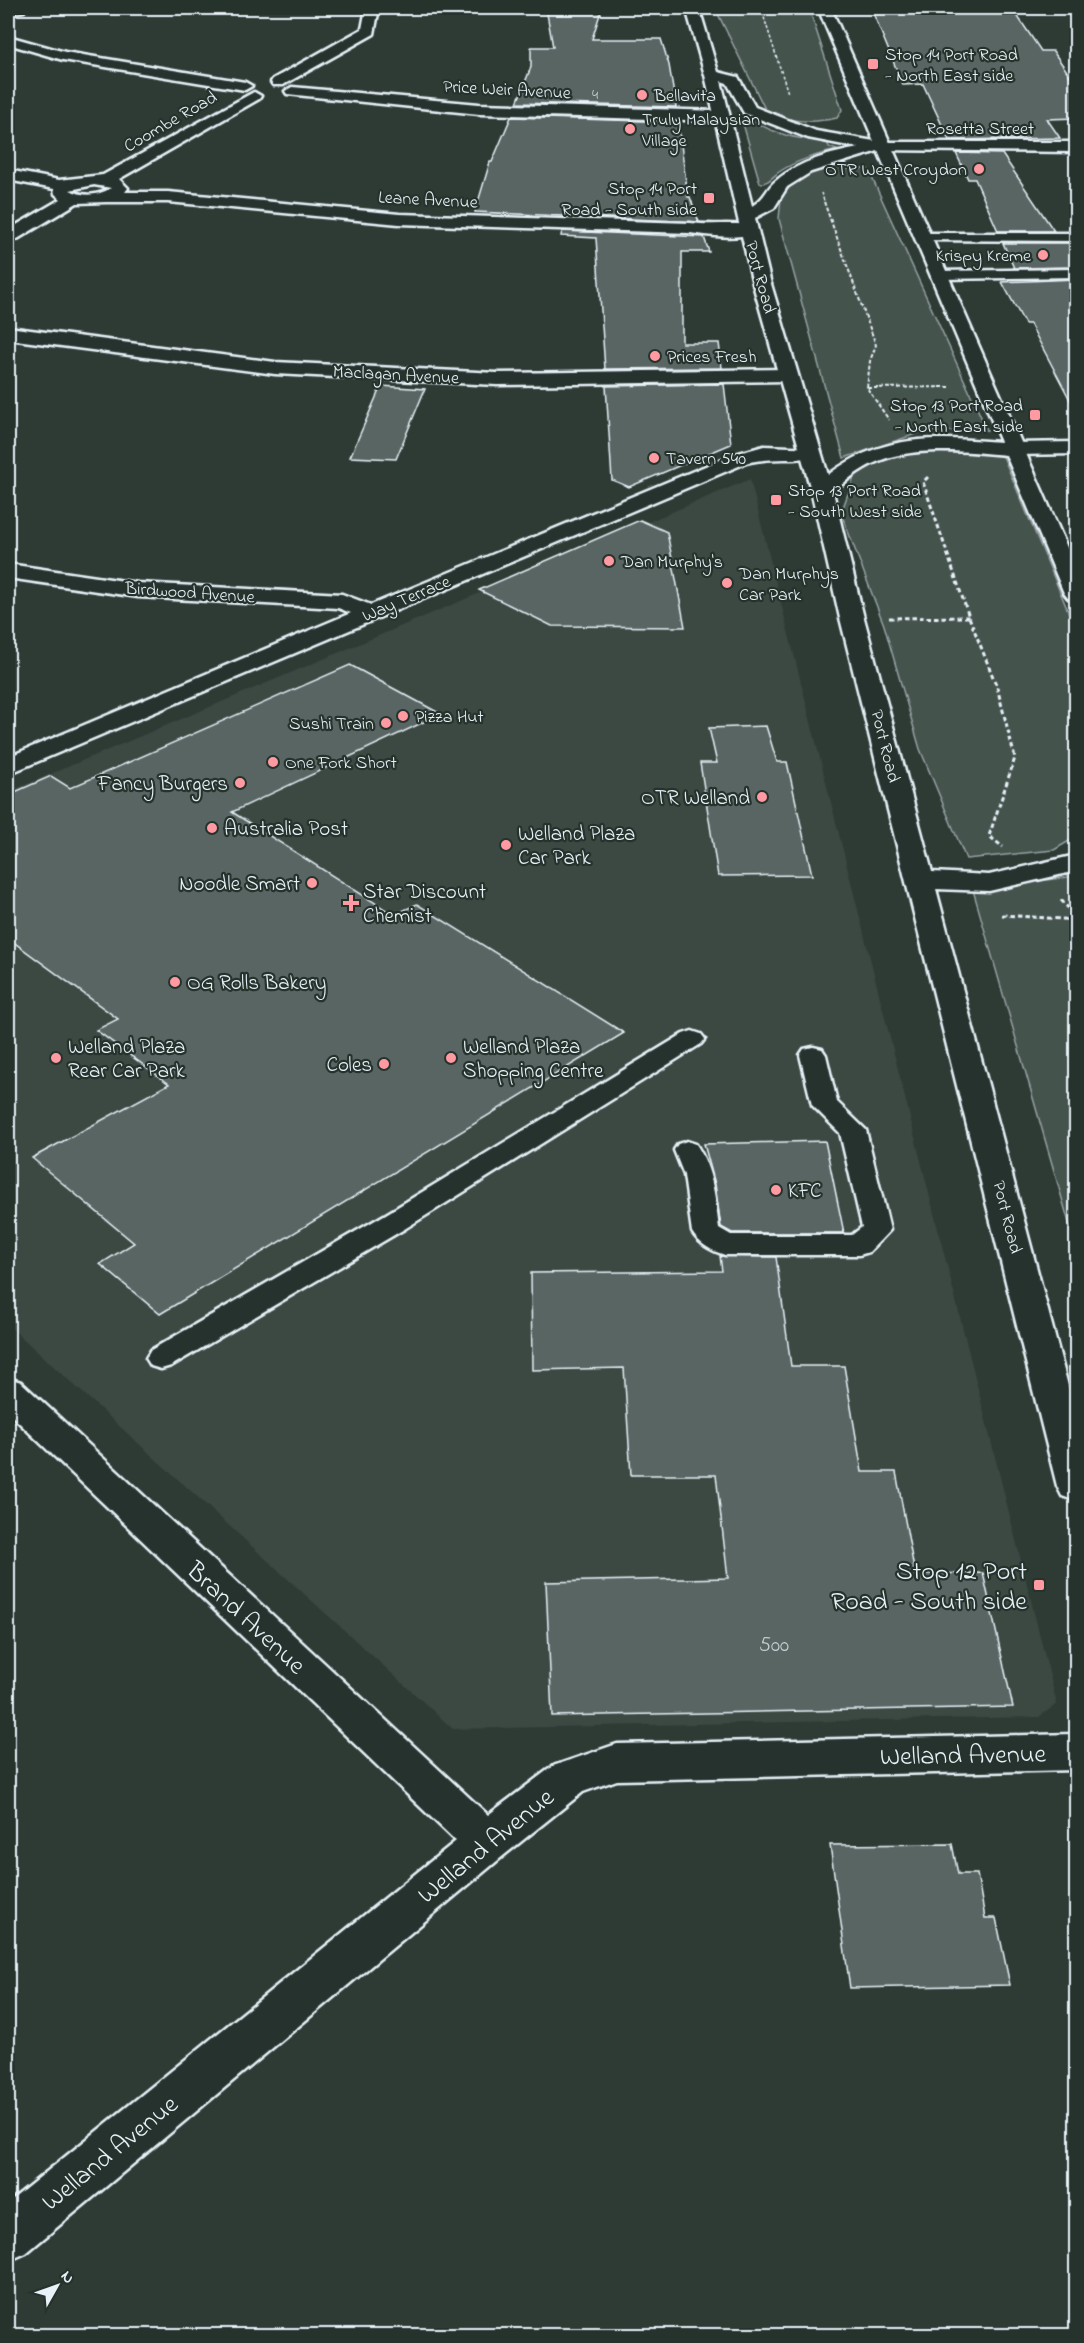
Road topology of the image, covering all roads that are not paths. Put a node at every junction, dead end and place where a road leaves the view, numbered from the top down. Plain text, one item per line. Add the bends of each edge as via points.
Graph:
1 (19, 8) edge
2 (372, 8) edge
3 (693, 8) edge
4 (825, 8) edge
5 (8, 10) edge
6 (8, 40) edge
7 (712, 75) junction
8 (278, 82) junction
9 (249, 91) junction
10 (292, 92) junction
11 (720, 116) junction
12 (775, 122) junction
13 (839, 123) dead end
14 (884, 147) junction
15 (1077, 147) edge
16 (8, 175) edge
17 (106, 189) junction
18 (69, 192) junction
19 (746, 223) junction
20 (8, 237) edge
21 (923, 237) junction
22 (1077, 237) edge
23 (1077, 273) edge
24 (939, 275) junction
25 (8, 333) edge
26 (787, 375) junction
27 (1015, 448) junction
28 (1077, 448) edge
29 (809, 452) junction
30 (822, 490) junction
31 (8, 571) edge
32 (1077, 593) edge
33 (370, 614) junction
34 (8, 766) edge
35 (1077, 862) edge
36 (920, 880) junction
37 (692, 1039) dead end
38 (813, 1055) dead end
39 (687, 1150) dead end
40 (161, 1358) dead end
41 (8, 1392) edge
42 (1077, 1486) edge
43 (1077, 1752) edge
44 (487, 1842) junction
45 (8, 2235) edge

1 - 5 main road
2 - 8 main road via 369,31
3 - 7 main road, Port Road
4 - 14 main road via 861,106
6 - 9 main road via 63,56
7 - 11 main road, Port Road
7 - 12 main road via 733,80 748,110
8 - 9 main road via 262,82
8 - 10 main road via 293,86
9 - 10 main road, Price Weir Avenue via 279,96
9 - 17 main road, Coombe Road
10 - 11 main road, Price Weir Avenue via 479,109
11 - 19 main road, Port Road
12 - 13 main road via 810,127
12 - 14 main road via 813,135
14 - 15 main road, Rosetta Street
14 - 19 main road via 805,169 781,184 768,204
14 - 21 main road
16 - 18 main road
17 - 18 main road, Leane Avenue via 85,180
17 - 19 main road, Leane Avenue via 399,219 711,231
18 - 20 main road
19 - 26 main road, Port Road
21 - 22 lane
21 - 24 main road
23 - 24 lane
24 - 27 main road
25 - 26 main road, Maclagan Avenue via 274,368 497,379
26 - 29 main road, Port Road
27 - 28 main road
27 - 30 main road via 949,444 904,447 857,463
27 - 32 main road
29 - 30 main road, Port Road
29 - 33 main road, Way Terrace via 764,452 739,459
30 - 36 main road, Port Road
31 - 33 main road, Birdwood Avenue via 138,590 342,601
33 - 34 main road, Way Terrace
35 - 36 main road via 989,883
36 - 42 main road, Port Road
37 - 40 lane via 396,1221
38 - 39 lane via 825,1105 853,1130 876,1230 859,1245 725,1245 706,1232 698,1175
41 - 44 main road, Brand Avenue
43 - 44 main road, Welland Avenue via 617,1762 568,1779
44 - 45 main road, Welland Avenue

